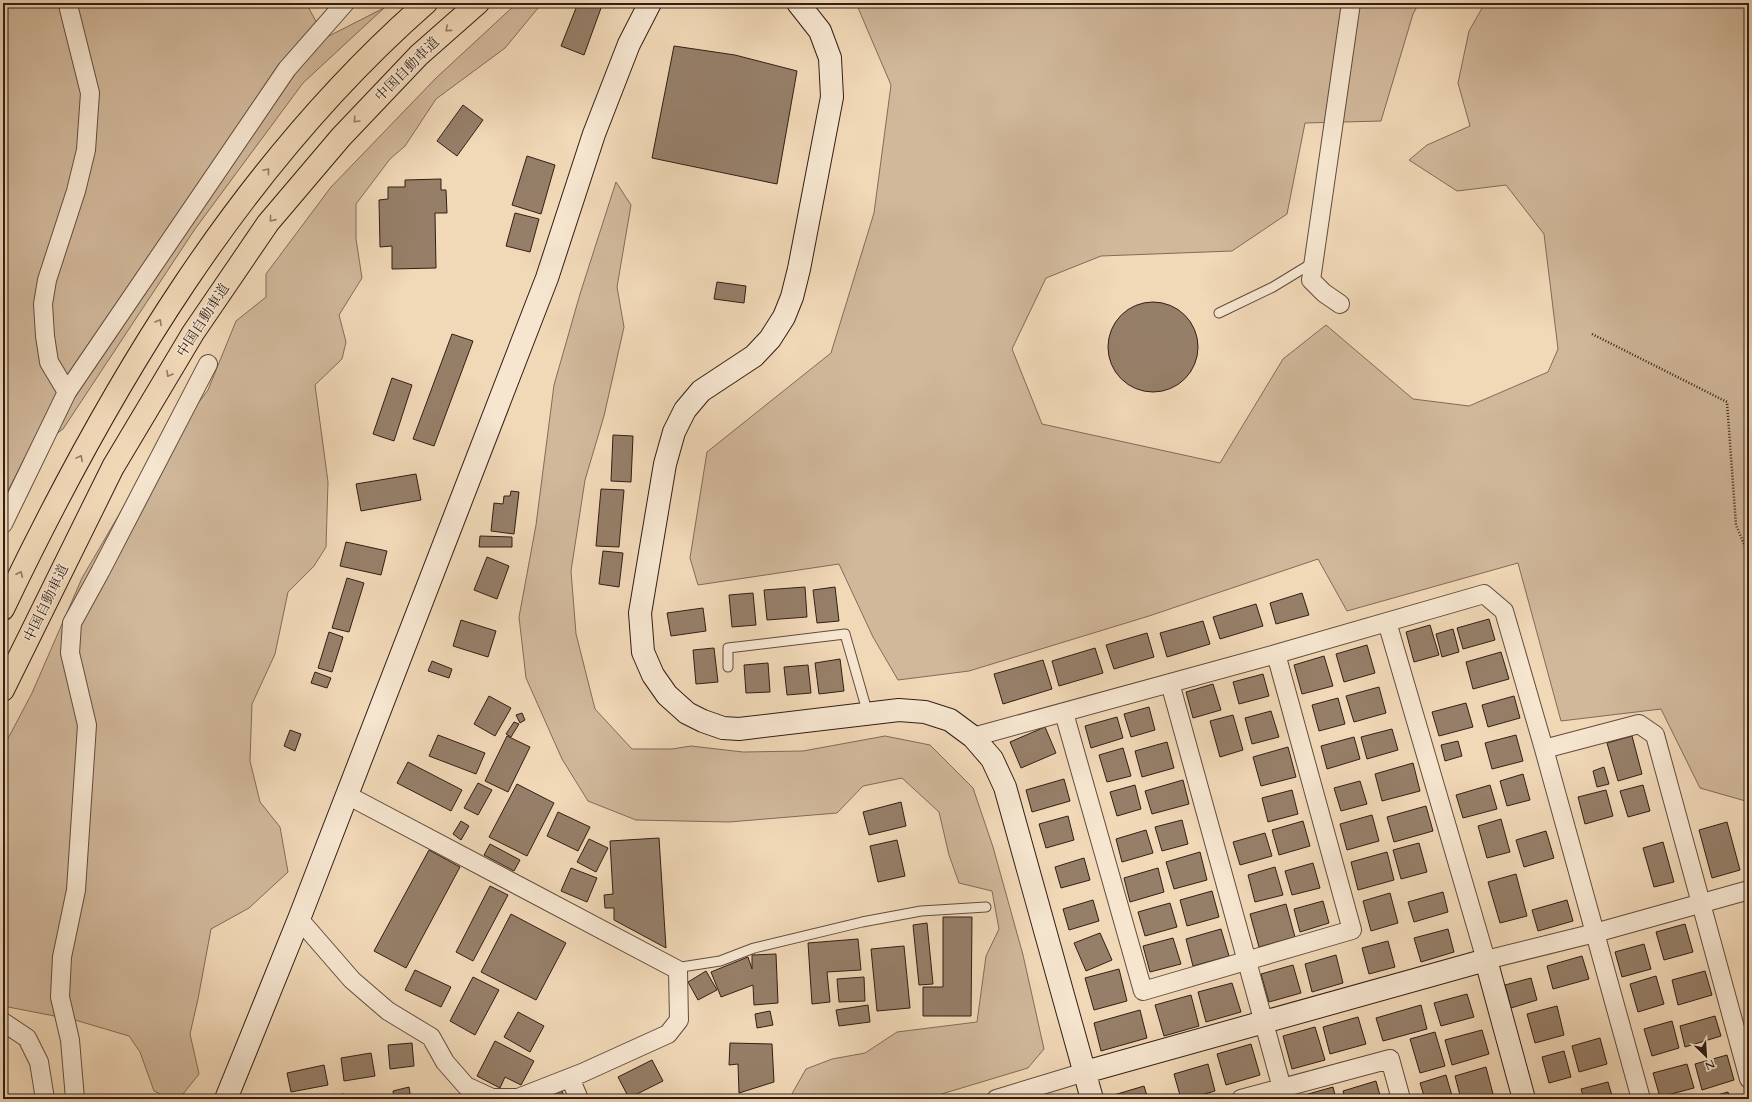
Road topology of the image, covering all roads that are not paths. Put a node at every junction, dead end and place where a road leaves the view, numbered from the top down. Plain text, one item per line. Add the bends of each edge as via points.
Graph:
1 (69, 3) edge
2 (345, 3) edge
3 (426, 3) edge
4 (478, 3) edge
5 (650, 3) edge
6 (798, 3) edge
7 (1351, 3) edge
8 (1314, 262) junction
9 (1340, 304) dead end
10 (1219, 313) dead end
11 (208, 364) dead end
12 (67, 392) junction
13 (3, 524) edge
14 (3, 609) edge
15 (1387, 622) junction
16 (1276, 654) junction
17 (728, 667) dead end
18 (1170, 683) junction
19 (3, 690) edge
20 (1064, 713) junction
21 (868, 714) junction
22 (973, 737) junction
23 (1544, 749) junction
24 (347, 795) junction
25 (1749, 890) edge
26 (1700, 903) junction
27 (986, 907) dead end
28 (299, 919) junction
29 (1595, 933) junction
30 (1247, 960) junction
31 (1486, 960) junction
32 (675, 968) junction
33 (1264, 1021) junction
34 (3, 1022) edge
35 (1085, 1072) junction
36 (570, 1078) junction
37 (1749, 1079) edge
38 (1284, 1093) edge
39 (1015, 1096) edge
40 (45, 1099) edge
41 (75, 1099) edge
42 (226, 1099) edge
43 (579, 1099) edge
44 (996, 1099) edge
45 (1092, 1099) edge
46 (1241, 1099) edge
47 (1401, 1099) edge
48 (1524, 1099) edge
49 (1641, 1099) edge

1 - 12 street via 90,93 86,150 76,191 47,280 43,304 49,362
2 - 12 street via 288,69
14 -> 3 highway via 83,452 164,314 248,194 317,111 392,32
4 -> 19 highway, 中国自動車道 via 419,55 346,131 268,223 193,333 113,467
5 - 24 street via 629,44 594,134 547,278
6 - 21 street via 820,31 830,58 832,98 792,297 784,317 770,339 754,356 701,391 685,410 674,432 665,464 640,613 644,652 653,675 667,695 687,713 723,728 761,728
7 - 8 street
8 - 9 street via 1311,280
8 - 10 lane via 1274,287
11 - 41 street via 72,623 70,653 87,726 76,890 62,957 60,997 70,1040
12 - 13 street
15 - 16 street
15 - 23 street via 1484,594 1504,612
15 - 31 street
16 - 18 street
16 - 30 street via 1352,930
17 - 21 lane via 728,648 845,634
18 - 20 street
18 - 30 street
20 - 22 street
20 - 30 street via 1143,991
21 - 22 street via 899,710 925,712 950,720
22 - 35 street via 992,759 1005,787
23 - 26 street via 1638,724 1655,735
23 - 29 street
24 - 28 street
24 - 32 street
25 - 26 street
26 - 29 street
26 - 37 street
27 - 32 lane via 921,911 862,922 754,948 720,961
28 - 36 street via 352,980 388,1011 431,1037 445,1062 466,1086 492,1098 518,1098
28 - 42 street
29 - 31 street
29 - 49 street
30 - 33 street
31 - 33 street
31 - 48 street
32 - 36 street via 678,970 679,1020 668,1034
33 - 35 street
33 - 38 street
34 - 40 street via 27,1038 39,1062
35 - 39 street
35 - 45 street
36 - 43 street
38 - 46 street
38 - 47 street via 1390,1059
39 - 44 street

